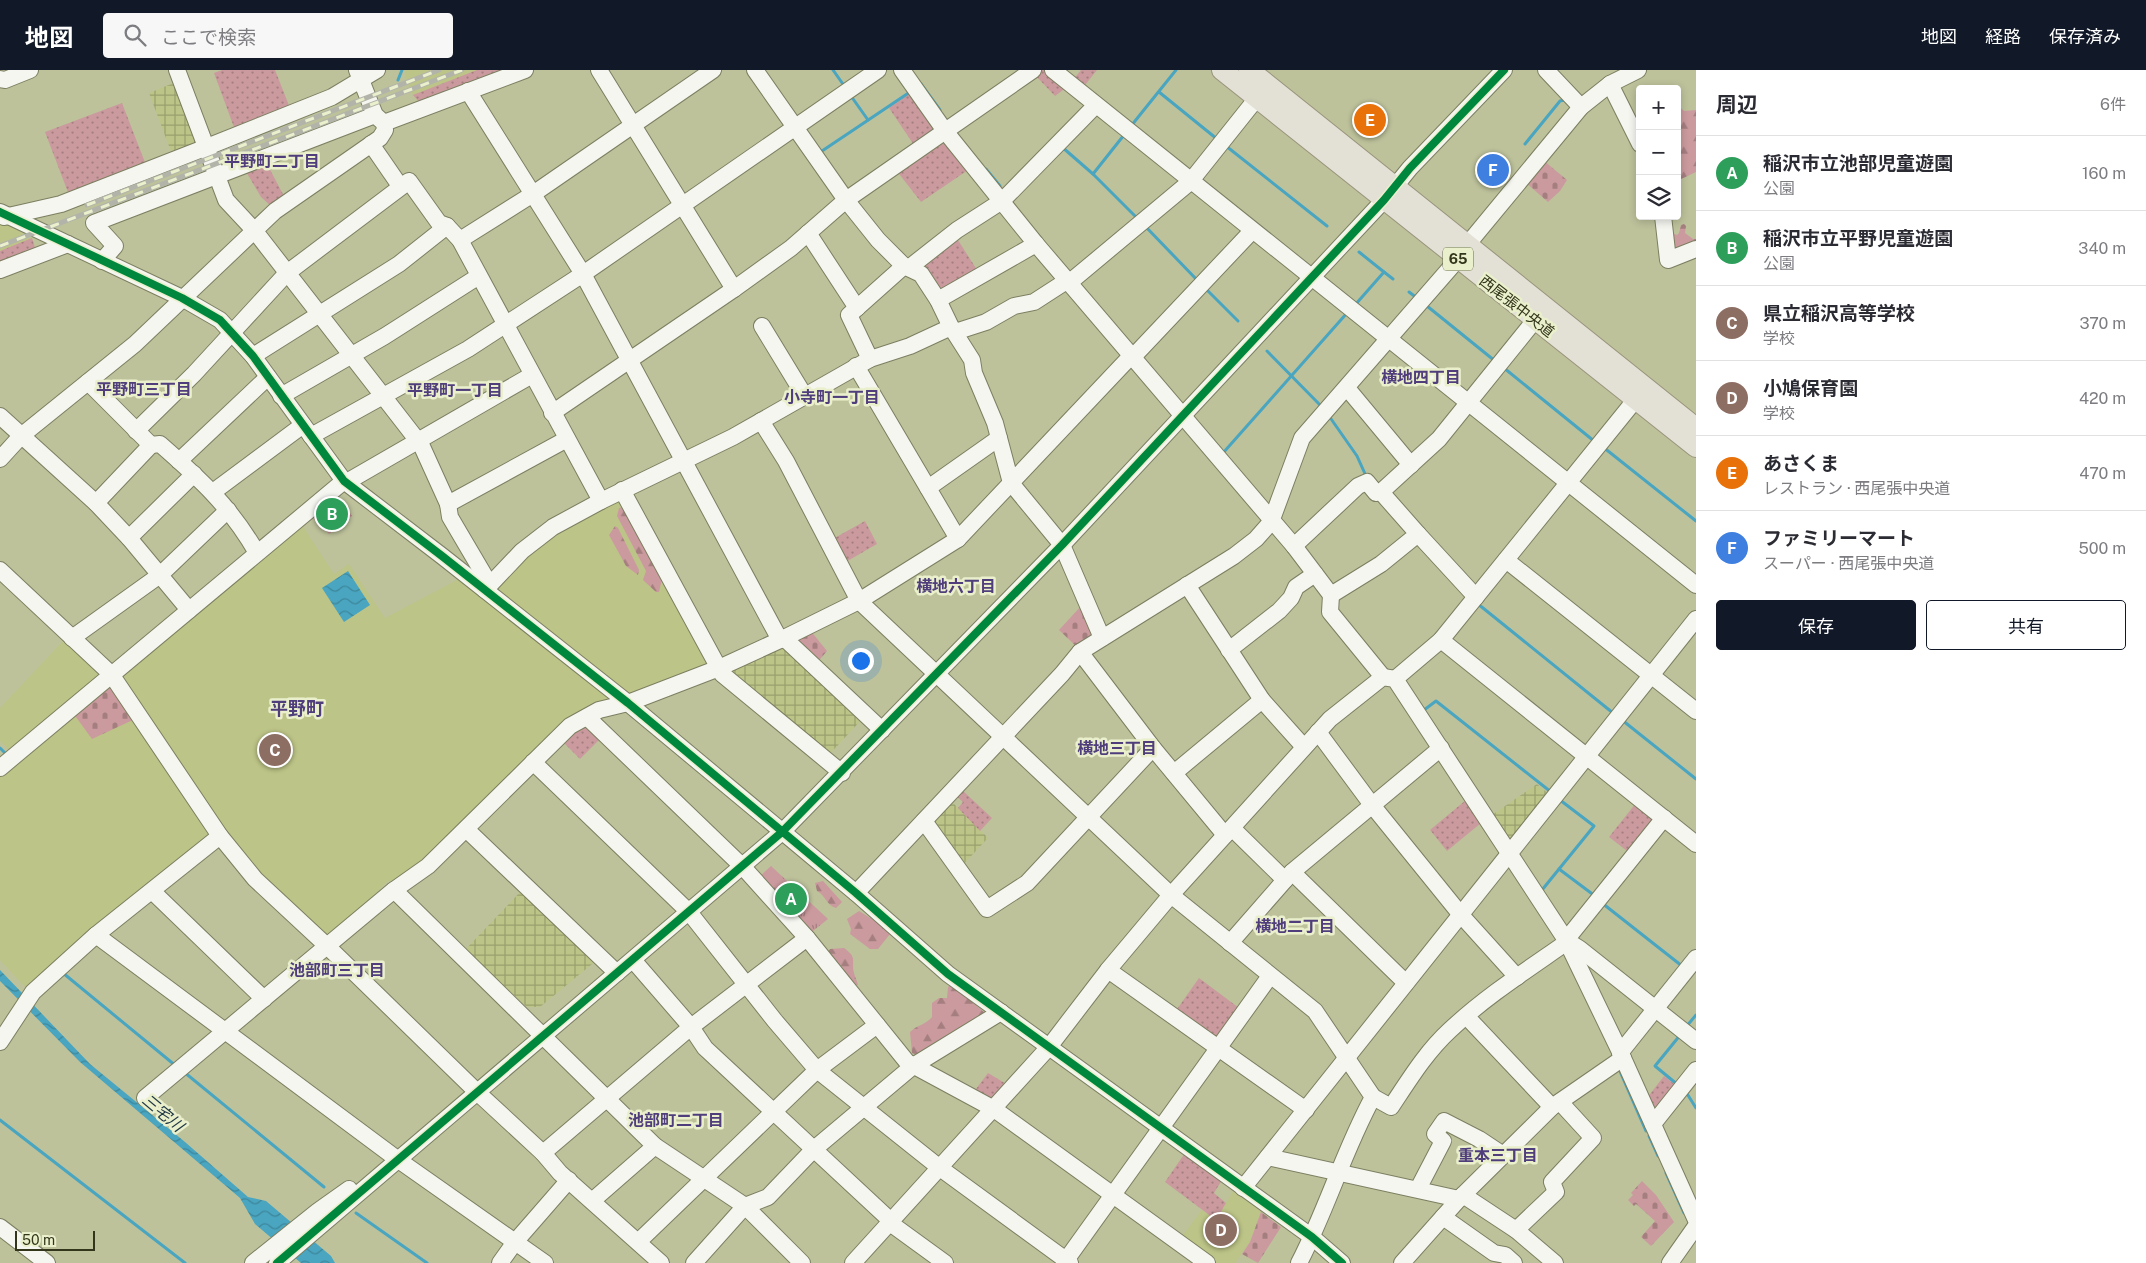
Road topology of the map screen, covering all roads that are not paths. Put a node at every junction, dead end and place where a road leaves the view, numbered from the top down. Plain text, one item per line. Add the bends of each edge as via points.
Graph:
1 (30, 70) edge
2 (177, 70) edge
3 (377, 70) edge
4 (525, 70) edge
5 (599, 70) edge
6 (713, 70) edge
7 (756, 70) edge
8 (878, 70) edge
9 (902, 70) edge
10 (1033, 70) edge
11 (1053, 70) edge
12 (1222, 70) edge
13 (1248, 70) edge
14 (1504, 70) edge
15 (1546, 70) edge
16 (1638, 70) edge
17 (359, 75) edge
18 (0, 80) edge
19 (1610, 84) junction
20 (468, 91) junction
21 (1257, 98) junction
22 (1096, 105) junction
23 (1581, 107) junction
24 (380, 119) junction
25 (633, 126) junction
26 (795, 128) junction
27 (945, 131) junction
28 (1636, 136) edge
29 (371, 144) junction
30 (206, 147) junction
31 (216, 175) junction
32 (1190, 182) junction
33 (400, 186) junction
34 (533, 194) junction
35 (1389, 194) junction
36 (846, 200) junction
37 (1002, 201) junction
38 (682, 205) junction
39 (2, 215) edge
40 (1663, 220) edge
41 (447, 226) junction
42 (254, 230) junction
43 (1252, 231) junction
44 (808, 233) junction
45 (460, 240) junction
46 (68, 244) junction
47 (1036, 244) junction
48 (1696, 249) edge
49 (1463, 252) junction
50 (102, 261) junction
51 (907, 266) junction
52 (0, 270) edge
53 (287, 273) junction
54 (583, 274) junction
55 (478, 276) junction
56 (1312, 278) junction
57 (1069, 281) junction
58 (734, 289) junction
59 (182, 298) junction
60 (938, 300) junction
61 (857, 308) junction
62 (320, 314) junction
63 (1535, 320) junction
64 (504, 325) junction
65 (762, 326) dead end
66 (953, 329) junction
67 (232, 332) junction
68 (1389, 340) junction
69 (253, 356) junction
70 (352, 356) junction
71 (1132, 357) junction
72 (630, 361) junction
73 (863, 362) junction
74 (532, 375) junction
75 (268, 377) junction
76 (88, 382) junction
77 (1347, 388) junction
78 (804, 395) junction
79 (281, 396) junction
80 (384, 397) junction
81 (1636, 399) junction
82 (1468, 403) junction
83 (552, 413) junction
84 (0, 416) edge
85 (1182, 417) junction
86 (761, 421) junction
87 (1696, 428) edge
88 (136, 431) junction
89 (307, 431) junction
90 (21, 436) junction
91 (999, 438) junction
92 (567, 439) junction
93 (418, 440) junction
94 (151, 446) junction
95 (1696, 447) edge
96 (0, 458) edge
97 (684, 460) junction
98 (179, 461) junction
99 (1411, 465) junction
100 (194, 474) junction
101 (344, 482) junction
102 (1011, 483) junction
103 (1568, 483) junction
104 (928, 488) junction
105 (622, 490) junction
106 (213, 492) junction
107 (1381, 492) junction
108 (601, 501) junction
109 (96, 503) junction
110 (448, 504) junction
111 (228, 510) junction
112 (1271, 522) junction
113 (1418, 534) junction
114 (129, 538) junction
115 (958, 539) junction
116 (1062, 545) junction
117 (1294, 546) junction
118 (257, 553) junction
119 (1506, 560) junction
120 (0, 570) edge
121 (1315, 574) junction
122 (160, 575) junction
123 (1187, 585) junction
124 (1696, 585) edge
125 (488, 588) junction
126 (1331, 595) junction
127 (1476, 597) junction
128 (859, 601) junction
129 (189, 610) junction
130 (1696, 619) edge
131 (72, 638) junction
132 (1102, 638) junction
133 (782, 639) junction
134 (1441, 640) junction
135 (1229, 650) junction
136 (1080, 652) junction
137 (720, 668) junction
138 (111, 674) junction
139 (935, 675) junction
140 (1651, 675) junction
141 (1389, 678) junction
142 (1262, 700) junction
143 (628, 703) junction
144 (1696, 711) edge
145 (586, 717) junction
146 (882, 730) junction
147 (1318, 732) junction
148 (1003, 737) junction
149 (1304, 747) junction
150 (1153, 748) junction
151 (1440, 748) junction
152 (1586, 756) junction
153 (533, 762) junction
154 (0, 768) edge
155 (842, 773) junction
156 (1174, 773) junction
157 (1372, 805) junction
158 (1088, 817) junction
159 (1664, 818) junction
160 (924, 821) junction
161 (466, 829) junction
162 (1228, 831) junction
163 (782, 832) junction
164 (220, 836) junction
165 (1696, 844) edge
166 (1509, 853) junction
167 (742, 868) junction
168 (1288, 876) junction
169 (394, 890) junction
170 (152, 891) junction
171 (856, 893) junction
172 (1171, 895) junction
173 (689, 912) junction
174 (1461, 914) junction
175 (96, 936) junction
176 (807, 938) junction
177 (1566, 941) junction
178 (1230, 943) junction
179 (327, 946) junction
180 (1696, 958) edge
181 (633, 960) junction
182 (1108, 970) junction
183 (617, 974) junction
184 (1270, 976) junction
185 (1517, 977) junction
186 (1406, 983) junction
187 (747, 984) junction
188 (264, 999) junction
189 (1656, 1008) junction
190 (1001, 1012) junction
191 (1467, 1017) junction
192 (877, 1025) junction
193 (691, 1027) junction
194 (225, 1032) junction
195 (544, 1035) junction
196 (1696, 1041) edge
197 (0, 1042) edge
198 (1049, 1047) junction
199 (1219, 1048) junction
200 (1622, 1055) junction
201 (1347, 1057) junction
202 (914, 1066) junction
203 (817, 1070) junction
204 (1696, 1070) edge
205 (477, 1092) junction
206 (1373, 1097) junction
207 (144, 1098) dead end
208 (606, 1099) junction
209 (1556, 1105) junction
210 (864, 1107) junction
211 (994, 1109) junction
212 (1306, 1110) junction
213 (773, 1112) junction
214 (1653, 1124) junction
215 (1162, 1129) junction
216 (655, 1146) junction
217 (813, 1150) junction
218 (543, 1153) junction
219 (1503, 1155) junction
220 (1268, 1158) junction
221 (397, 1159) junction
222 (940, 1168) junction
223 (1338, 1173) junction
224 (704, 1178) junction
225 (569, 1180) junction
226 (1243, 1188) junction
227 (1418, 1189) junction
228 (1114, 1196) junction
229 (1461, 1197) junction
230 (592, 1201) junction
231 (744, 1206) junction
232 (1443, 1217) junction
233 (1696, 1220) edge
234 (891, 1222) junction
235 (1696, 1226) edge
236 (1, 1229) edge
237 (1516, 1230) junction
238 (1312, 1237) junction
239 (515, 1242) junction
240 (638, 1242) junction
241 (280, 1254) edge
242 (1490, 1258) edge
243 (652, 1260) edge
244 (1067, 1262) edge
245 (48, 1263) edge
246 (253, 1263) edge
247 (500, 1263) edge
248 (545, 1263) edge
249 (694, 1263) edge
250 (802, 1263) edge
251 (853, 1263) edge
252 (945, 1263) edge
253 (1207, 1263) edge
254 (1299, 1263) edge
255 (1342, 1263) edge
256 (1402, 1263) edge
257 (1514, 1263) edge
258 (1555, 1263) edge
259 (1670, 1263) edge

1 - 18 street
2 - 30 street
3 - 17 street
4 - 20 street
5 - 25 street
6 - 25 street
7 - 26 street
8 - 26 street
9 - 27 street
10 - 27 street
11 - 22 street
12 - 21 main road, 西尾張中央道 / 65
13 - 35 main road, 西尾張中央道 / 65
14 - 35 street
15 - 23 street
16 - 19 street
17 - 24 street
17 - 30 street via 332,97
19 - 23 street
19 - 28 street
20 - 24 street
20 - 34 street
21 - 32 street
21 - 35 main road, 西尾張中央道 / 65
22 - 32 street
22 - 37 street
23 - 49 street
24 - 29 street via 385,130
24 - 31 street
25 - 34 street
25 - 38 street
26 - 36 street
26 - 38 street
27 - 36 street
27 - 37 street
29 - 33 street
29 - 42 street
30 - 31 street
30 - 39 street via 61,204
31 - 42 street via 226,200
31 - 50 street via 94,223 116,246
32 - 43 street
32 - 57 street
33 - 41 street via 409,181 439,223
33 - 53 street
34 - 45 street
34 - 54 street
35 - 49 main road, 西尾張中央道 / 65
35 - 56 street
36 - 44 street
36 - 51 street via 878,240
37 - 47 street
37 - 51 street
38 - 54 street
38 - 58 street
39 - 46 street
40 - 48 street via 1668,260
41 - 45 street
41 - 62 street via 399,264
42 - 53 street
42 - 59 street
43 - 56 street
43 - 71 street
44 - 58 street
44 - 61 street
45 - 55 street
46 - 50 street
46 - 52 street
47 - 57 street
47 - 60 street
49 - 63 main road, 西尾張中央道 / 65
49 - 68 street
49 - 87 main road, 西尾張中央道 / 65
50 - 59 street
51 - 60 street via 921,274
51 - 61 street
53 - 62 street
53 - 67 street
54 - 64 street
54 - 72 street
55 - 64 street
55 - 70 street
56 - 68 street
56 - 85 street
57 - 66 street via 1034,302 1014,306 986,322
57 - 71 street
58 - 72 street
59 - 67 street via 207,311
59 - 76 street via 135,344
60 - 66 street
61 - 73 street via 849,315
62 - 69 street
62 - 70 street
63 - 81 main road, 西尾張中央道 / 65
63 - 82 street
64 - 74 street
64 - 80 street
65 - 78 street
66 - 73 street
66 - 91 street via 972,360
67 - 69 street
67 - 88 street
68 - 77 street
68 - 82 street
69 - 75 street
70 - 79 street
70 - 80 street
71 - 85 street
71 - 102 street
72 - 83 street
72 - 97 street
73 - 78 street
73 - 104 street
74 - 83 street
74 - 93 street
75 - 79 street
75 - 98 street
76 - 88 street
76 - 90 street
77 - 99 street
77 - 112 street via 1302,438
78 - 86 street
79 - 89 street
80 - 89 street
80 - 93 street
81 - 95 main road, 西尾張中央道 / 65
81 - 103 street
82 - 99 street via 1439,439
82 - 103 street
83 - 92 street
84 - 90 street
85 - 112 street
85 - 116 street
86 - 97 street
86 - 128 street
88 - 94 street
89 - 101 street
89 - 106 street
90 - 96 street
90 - 109 street
91 - 102 street
91 - 104 street
92 - 108 street
92 - 110 street
93 - 101 street
93 - 110 street
94 - 98 street via 160,444
94 - 109 street
97 - 105 street
97 - 133 street
98 - 100 street
99 - 107 street
100 - 106 street
100 - 114 street
101 - 118 street
101 - 125 street
102 - 115 street
102 - 116 street
103 - 119 street
103 - 124 street
104 - 115 street
105 - 108 street
105 - 137 street
106 - 111 street
107 - 113 street
107 - 117 street via 1376,493 1367,482 1358,486
108 - 125 street via 541,536 505,567
109 - 114 street
110 - 125 street via 450,517
111 - 118 street
111 - 122 street
112 - 117 street
112 - 123 street via 1256,540
113 - 126 street via 1382,564
113 - 127 street
114 - 122 street
115 - 128 street
116 - 132 street
116 - 139 street
117 - 121 street
118 - 129 street
119 - 127 street
119 - 140 street
120 - 131 street
121 - 126 street
121 - 135 street via 1296,587 1279,611
122 - 129 street
122 - 131 street
123 - 132 street
123 - 135 street
125 - 143 street
126 - 141 street via 1330,612
127 - 134 street
128 - 133 street
128 - 139 street
129 - 138 street
130 - 140 street
131 - 138 street
132 - 136 street
133 - 137 street
133 - 146 street
134 - 141 street
134 - 152 street
135 - 142 street
136 - 148 street
136 - 150 street
137 - 143 street
137 - 155 street via 722,674
138 - 154 street
138 - 164 street
139 - 146 street
139 - 148 street
140 - 144 street
140 - 152 street
141 - 147 street via 1330,719
141 - 151 street
142 - 149 street
142 - 156 street
143 - 145 street via 599,710
143 - 163 street
145 - 153 street via 570,726
145 - 167 street
146 - 155 street
147 - 149 street
147 - 157 street
148 - 158 street
148 - 160 street
149 - 162 street
150 - 156 street
150 - 158 street
151 - 157 street
151 - 166 street
152 - 159 street
152 - 166 street
153 - 161 street
153 - 173 street
155 - 163 street
156 - 162 street
157 - 168 street
157 - 174 street
158 - 160 street via 1027,884 987,909
158 - 172 street
159 - 165 street
159 - 177 street
160 - 171 street
161 - 169 street via 428,866
161 - 183 street
162 - 168 street
162 - 172 street
163 - 167 street
163 - 171 street
164 - 170 street
164 - 179 street via 255,879
166 - 174 street
166 - 177 street
167 - 173 street
167 - 176 street
168 - 178 street
168 - 186 street
169 - 179 street
169 - 195 street
170 - 175 street
170 - 188 street
171 - 190 street via 948,974
172 - 178 street
172 - 182 street
173 - 181 street
173 - 187 street
174 - 185 street
174 - 186 street
175 - 194 street
175 - 197 street via 26,1003
176 - 187 street
176 - 192 street
177 - 185 street
177 - 189 street
177 - 200 street
178 - 184 street
179 - 188 street
179 - 205 street
180 - 189 street
181 - 183 street
181 - 193 street
182 - 198 street
182 - 199 street
183 - 195 street
184 - 199 street
184 - 201 street via 1314,1011
185 - 191 street
186 - 201 street
187 - 193 street
187 - 203 street
188 - 194 street
189 - 196 street
189 - 200 street
190 - 198 street
190 - 202 street
191 - 206 street via 1418,1066 1392,1107
191 - 209 street
192 - 202 street via 907,1062
192 - 203 street
193 - 208 street
193 - 213 street via 705,1048
194 - 207 street
194 - 221 street
195 - 205 street
195 - 208 street
198 - 211 street
198 - 215 street
199 - 212 street
199 - 215 street
200 - 209 street
200 - 214 street
201 - 206 street
201 - 212 street
202 - 210 street
202 - 211 street
203 - 210 street
203 - 213 street
204 - 214 street
205 - 218 street
205 - 221 street
206 - 223 street via 1356,1127
208 - 216 street
208 - 218 street
209 - 219 street
209 - 237 street via 1593,1138 1552,1182 1556,1192
210 - 217 street
210 - 222 street
211 - 222 street
211 - 228 street
212 - 220 street
213 - 217 street
213 - 224 street
214 - 233 street
215 - 226 street
215 - 228 street
216 - 224 street
216 - 230 street
217 - 231 street via 768,1197
217 - 234 street
218 - 225 street
219 - 227 street via 1479,1138 1444,1121 1435,1134 1443,1141
219 - 229 street
220 - 223 street
220 - 226 street
221 - 239 street
221 - 241 street via 306,1229
222 - 234 street
222 - 244 street
223 - 227 street
223 - 238 street
224 - 231 street
224 - 240 street
225 - 230 street
225 - 239 street
226 - 238 street
227 - 229 street
228 - 244 street
228 - 253 street
229 - 232 street
229 - 237 street
230 - 240 street
231 - 249 street
231 - 250 street
232 - 242 street
232 - 256 street
234 - 251 street
234 - 252 street
235 - 259 street
236 - 245 street
237 - 258 street
238 - 254 street
238 - 255 street
239 - 247 street
239 - 248 street
240 - 243 street
241 - 246 street
242 - 257 street via 1505,1256

